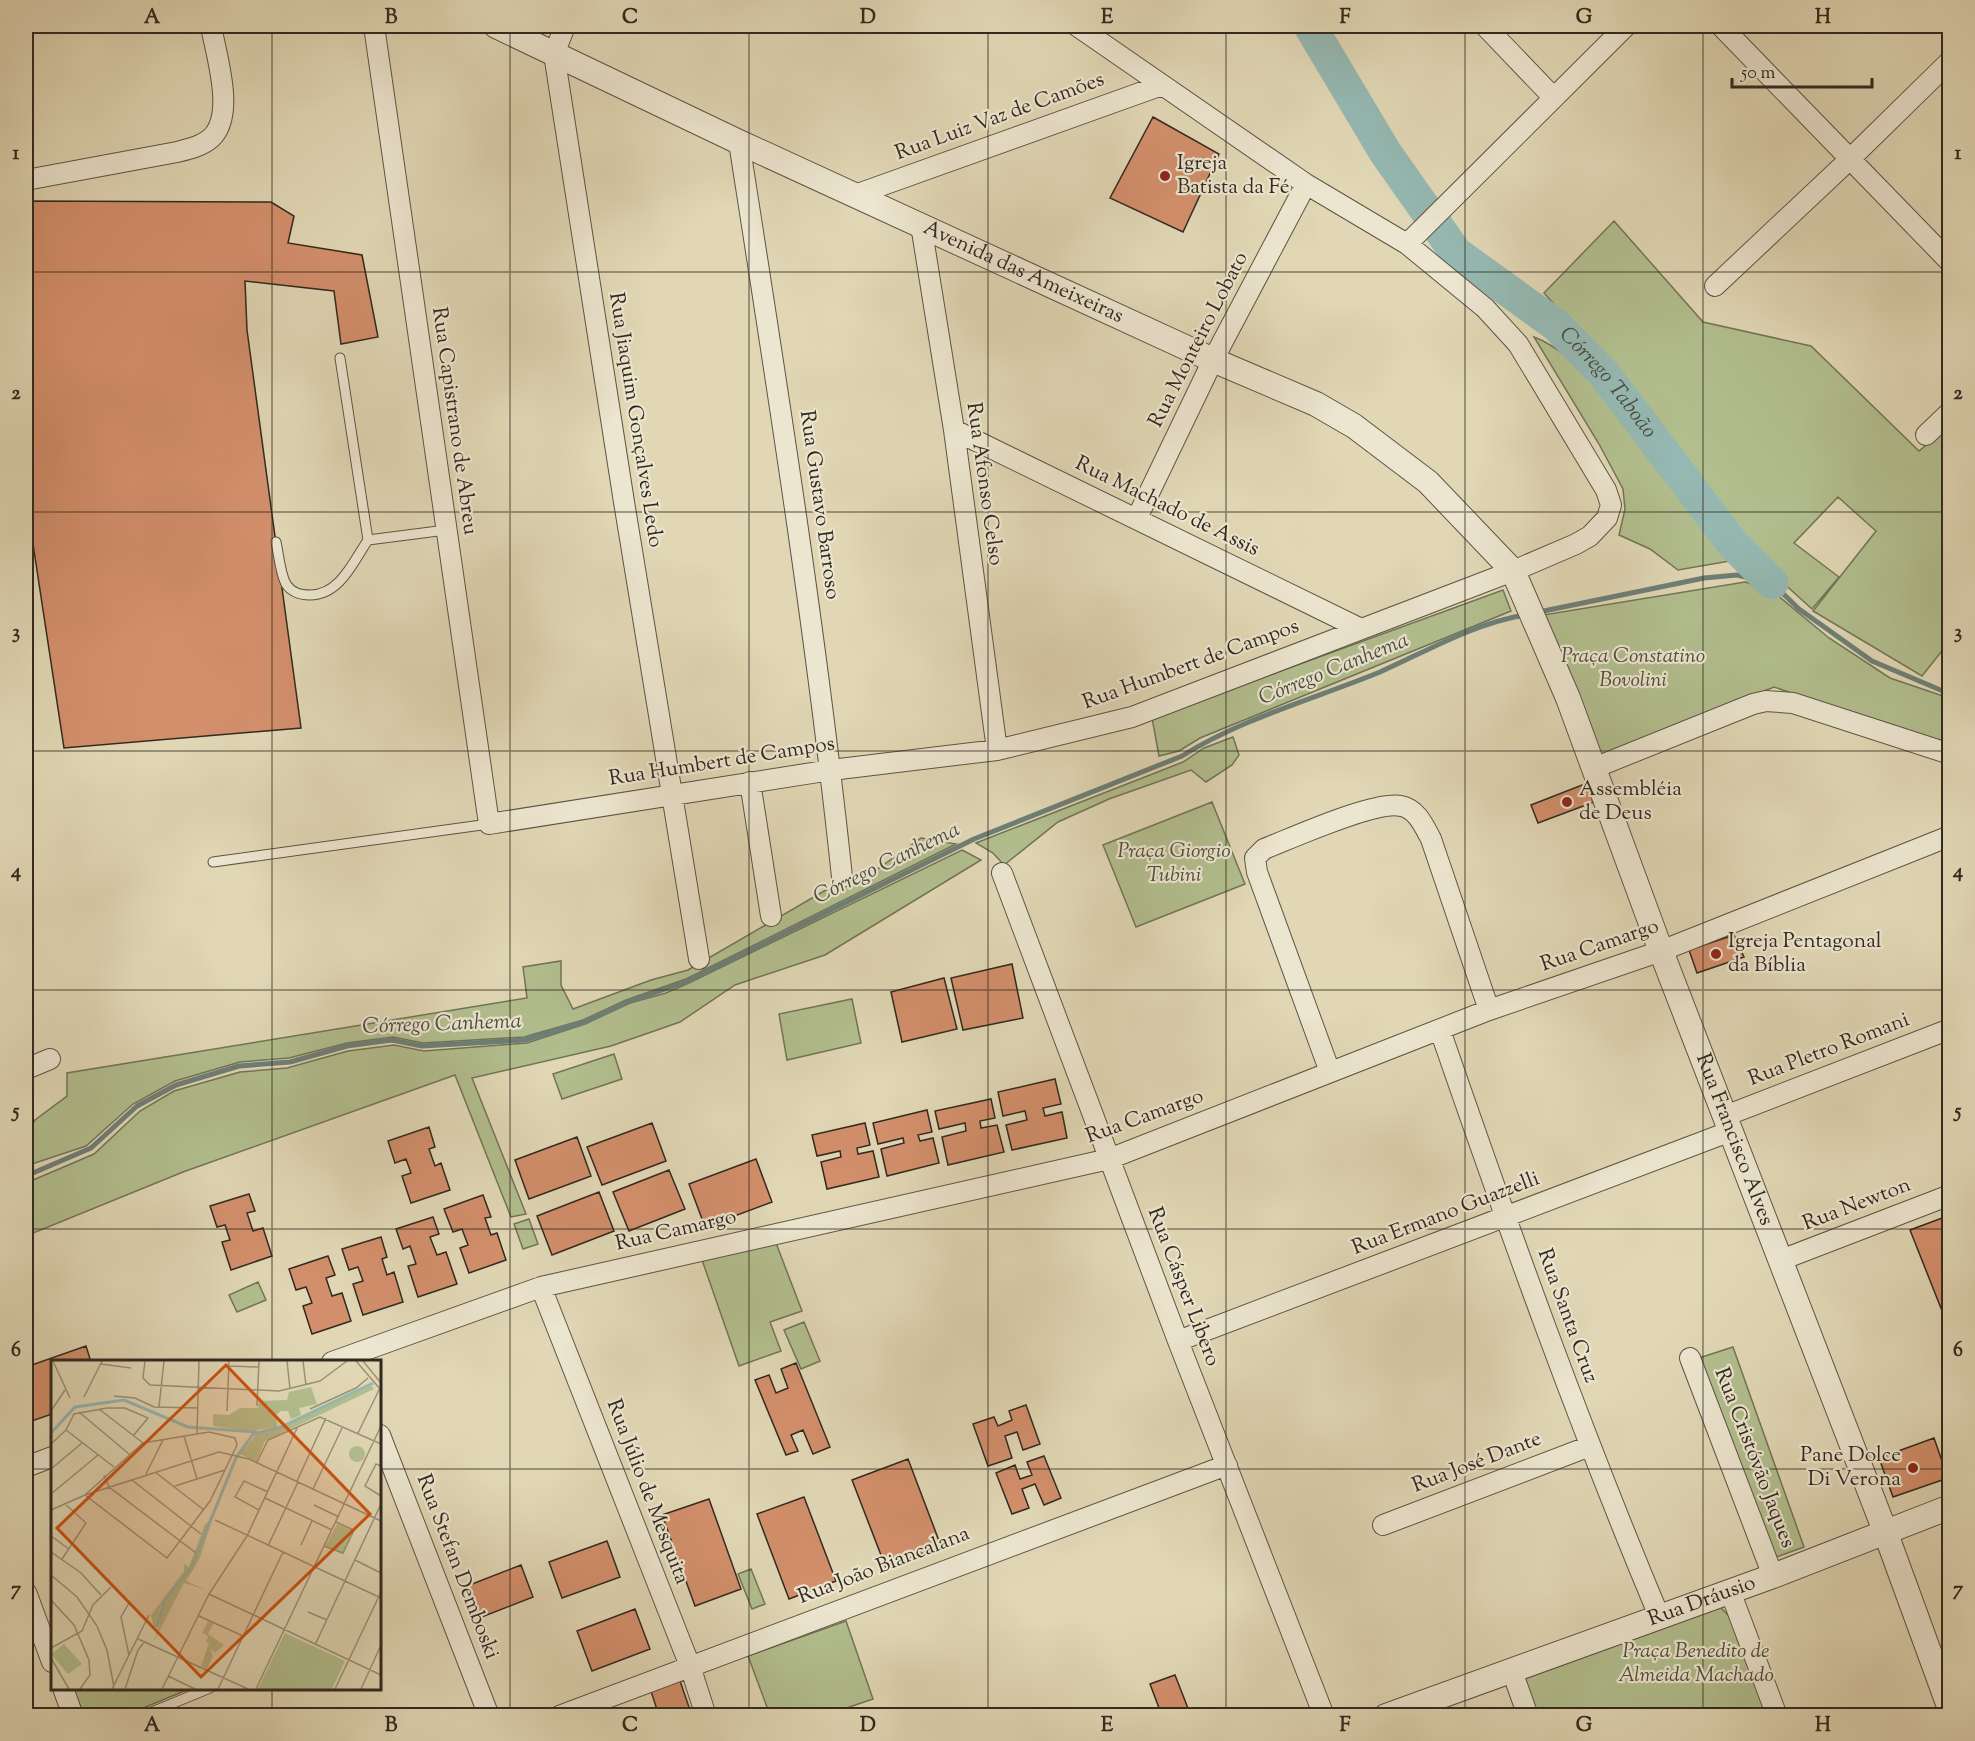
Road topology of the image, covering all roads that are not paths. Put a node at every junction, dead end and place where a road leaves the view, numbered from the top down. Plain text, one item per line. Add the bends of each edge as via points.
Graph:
1 (212, 26) edge
2 (374, 26) edge
3 (496, 26) edge
4 (565, 26) edge
5 (1077, 26) edge
6 (1485, 26) edge
7 (1626, 26) edge
8 (1720, 26) edge
9 (554, 54) junction
10 (1950, 61) edge
11 (1162, 85) junction
12 (1553, 97) junction
13 (739, 142) junction
14 (1850, 159) junction
15 (26, 180) edge
16 (1306, 184) junction
17 (855, 195) junction
18 (921, 225) junction
19 (1409, 242) junction
20 (1950, 262) edge
21 (1715, 286) dead end
22 (340, 358) dead end
23 (1213, 360) junction
24 (1950, 412) edge
25 (954, 430) junction
26 (1926, 435) dead end
27 (1137, 518) junction
28 (446, 530) junction
29 (368, 540) junction
30 (276, 542) dead end
31 (1513, 571) junction
32 (1359, 628) junction
33 (997, 750) junction
34 (1950, 754) edge
35 (1594, 768) junction
36 (831, 770) junction
37 (750, 782) junction
38 (671, 794) junction
39 (489, 824) junction
40 (1950, 836) edge
41 (213, 862) dead end
42 (1002, 873) dead end
43 (842, 877) dead end
44 (771, 916) dead end
45 (1661, 951) junction
46 (699, 959) dead end
47 (1490, 1011) junction
48 (1950, 1029) edge
49 (1440, 1030) junction
50 (50, 1059) dead end
51 (26, 1069) edge
52 (1330, 1072) junction
53 (1728, 1124) junction
54 (1109, 1159) junction
55 (1950, 1195) edge
56 (1505, 1218) junction
57 (1781, 1260) junction
58 (541, 1287) junction
59 (1178, 1341) junction
60 (1690, 1358) dead end
61 (344, 1360) edge
62 (381, 1438) edge
63 (1590, 1446) junction
64 (51, 1457) edge
65 (1227, 1465) junction
66 (26, 1467) edge
67 (1950, 1507) edge
68 (1383, 1525) dead end
69 (1886, 1531) junction
70 (1773, 1576) junction
71 (1730, 1591) junction
72 (26, 1592) edge
73 (1659, 1616) junction
74 (47, 1630) edge
75 (51, 1656) edge
76 (690, 1666) junction
77 (1512, 1671) junction
78 (63, 1690) edge
79 (207, 1690) edge
80 (1950, 1709) edge
81 (73, 1716) edge
82 (142, 1716) edge
83 (489, 1716) edge
84 (559, 1716) edge
85 (706, 1716) edge
86 (1324, 1716) edge
87 (1386, 1716) edge
88 (1528, 1716) edge
89 (1777, 1716) edge

1 - 15 street via 225,110 212,138 177,153
2 - 28 street, Rua Capistrano de Abreu
3 - 9 street, Avenida das Ameixeiras
4 - 9 street
5 - 11 street
6 - 12 street
7 - 12 street
8 - 14 street
9 - 13 street, Avenida das Ameixeiras
9 - 38 street, Rua Jiaquim Gonçalves Ledo
10 - 14 street
11 - 16 street
11 - 17 street, Rua Luiz Vaz de Camões
12 - 19 street
13 - 17 street, Avenida das Ameixeiras
13 - 36 street, Rua Gustavo Barroso via 791,475
14 - 20 street
14 - 21 street
16 - 19 street
16 - 23 street, Rua Monteiro Lobato
17 - 18 street, Avenida das Ameixeiras
18 - 23 street, Avenida das Ameixeiras
18 - 25 street, Rua Afonso Celso
19 - 31 street, Rua Humbert de Campos via 1501,322 1518,344 1606,490 1611,505 1607,518 1590,536
22 - 29 lane
23 - 27 street, Rua Monteiro Lobato
23 - 31 street, Avenida das Ameixeiras via 1316,404 1379,443 1428,482
24 - 26 street
25 - 27 street, Rua Machado de Assis
25 - 33 street, Rua Afonso Celso
27 - 32 street, Rua Machado de Assis
28 - 29 lane
28 - 39 street, Rua Capistrano de Abreu
29 - 30 lane via 334,589 323,595 300,595 292,590 285,582
31 - 32 street, Rua Humbert de Campos
31 - 35 street, Rua Francisco Alves
32 - 33 street, Rua Humbert de Campos via 1132,717
33 - 36 street, Rua Humbert de Campos
34 - 35 street via 1793,703 1766,701
35 - 45 street, Rua Francisco Alves
36 - 37 street, Rua Humbert de Campos
36 - 43 street, Rua Gustavo Barroso
37 - 38 street, Rua Humbert de Campos
37 - 44 street
38 - 39 street, Rua Humbert de Campos
38 - 46 street, Rua Jiaquim Gonçalves Ledo
39 - 41 lane
40 - 45 street, Rua Camargo
42 - 54 street, Rua Cásper Libero
45 - 47 street, Rua Camargo
45 - 53 street, Rua Francisco Alves
47 - 49 street, Rua Camargo
47 - 52 street via 1431,839 1411,810 1379,806 1264,849 1255,858 1257,872
48 - 53 street, Rua Pletro Romani
49 - 52 street, Rua Camargo
49 - 56 street, Rua Santa Cruz
50 - 51 street
52 - 54 street, Rua Camargo
53 - 56 street, Rua Ermano Guazzelli
53 - 57 street, Rua Francisco Alves
54 - 58 street, Rua Camargo
54 - 59 street, Rua Cásper Libero
55 - 57 street, Rua Newton
56 - 59 street, Rua Ermano Guazzelli
56 - 63 street, Rua Santa Cruz
57 - 69 street, Rua Francisco Alves
58 - 61 street, Rua Camargo
58 - 76 street, Rua Júlio de Mesquita
59 - 65 street, Rua Cásper Libero
60 - 70 street, Rua Cristóvão Jaques
62 - 83 street, Rua Stefan Demboski
63 - 68 street, Rua José Dante
63 - 73 street, Rua Santa Cruz
64 - 66 street
65 - 76 street, Rua João Biancalana
65 - 86 street, Rua Cásper Libero
67 - 69 street, Rua Dráusio
69 - 70 street, Rua Dráusio
69 - 80 street, Rua Francisco Alves
70 - 71 street, Rua Dráusio
71 - 73 street, Rua Dráusio
71 - 89 street
72 - 74 street
73 - 77 street, Rua Dráusio
74 - 75 street
76 - 84 street, Rua João Biancalana
76 - 85 street, Rua Júlio de Mesquita
77 - 87 street, Rua Dráusio
77 - 88 street
78 - 81 street
79 - 82 lane

